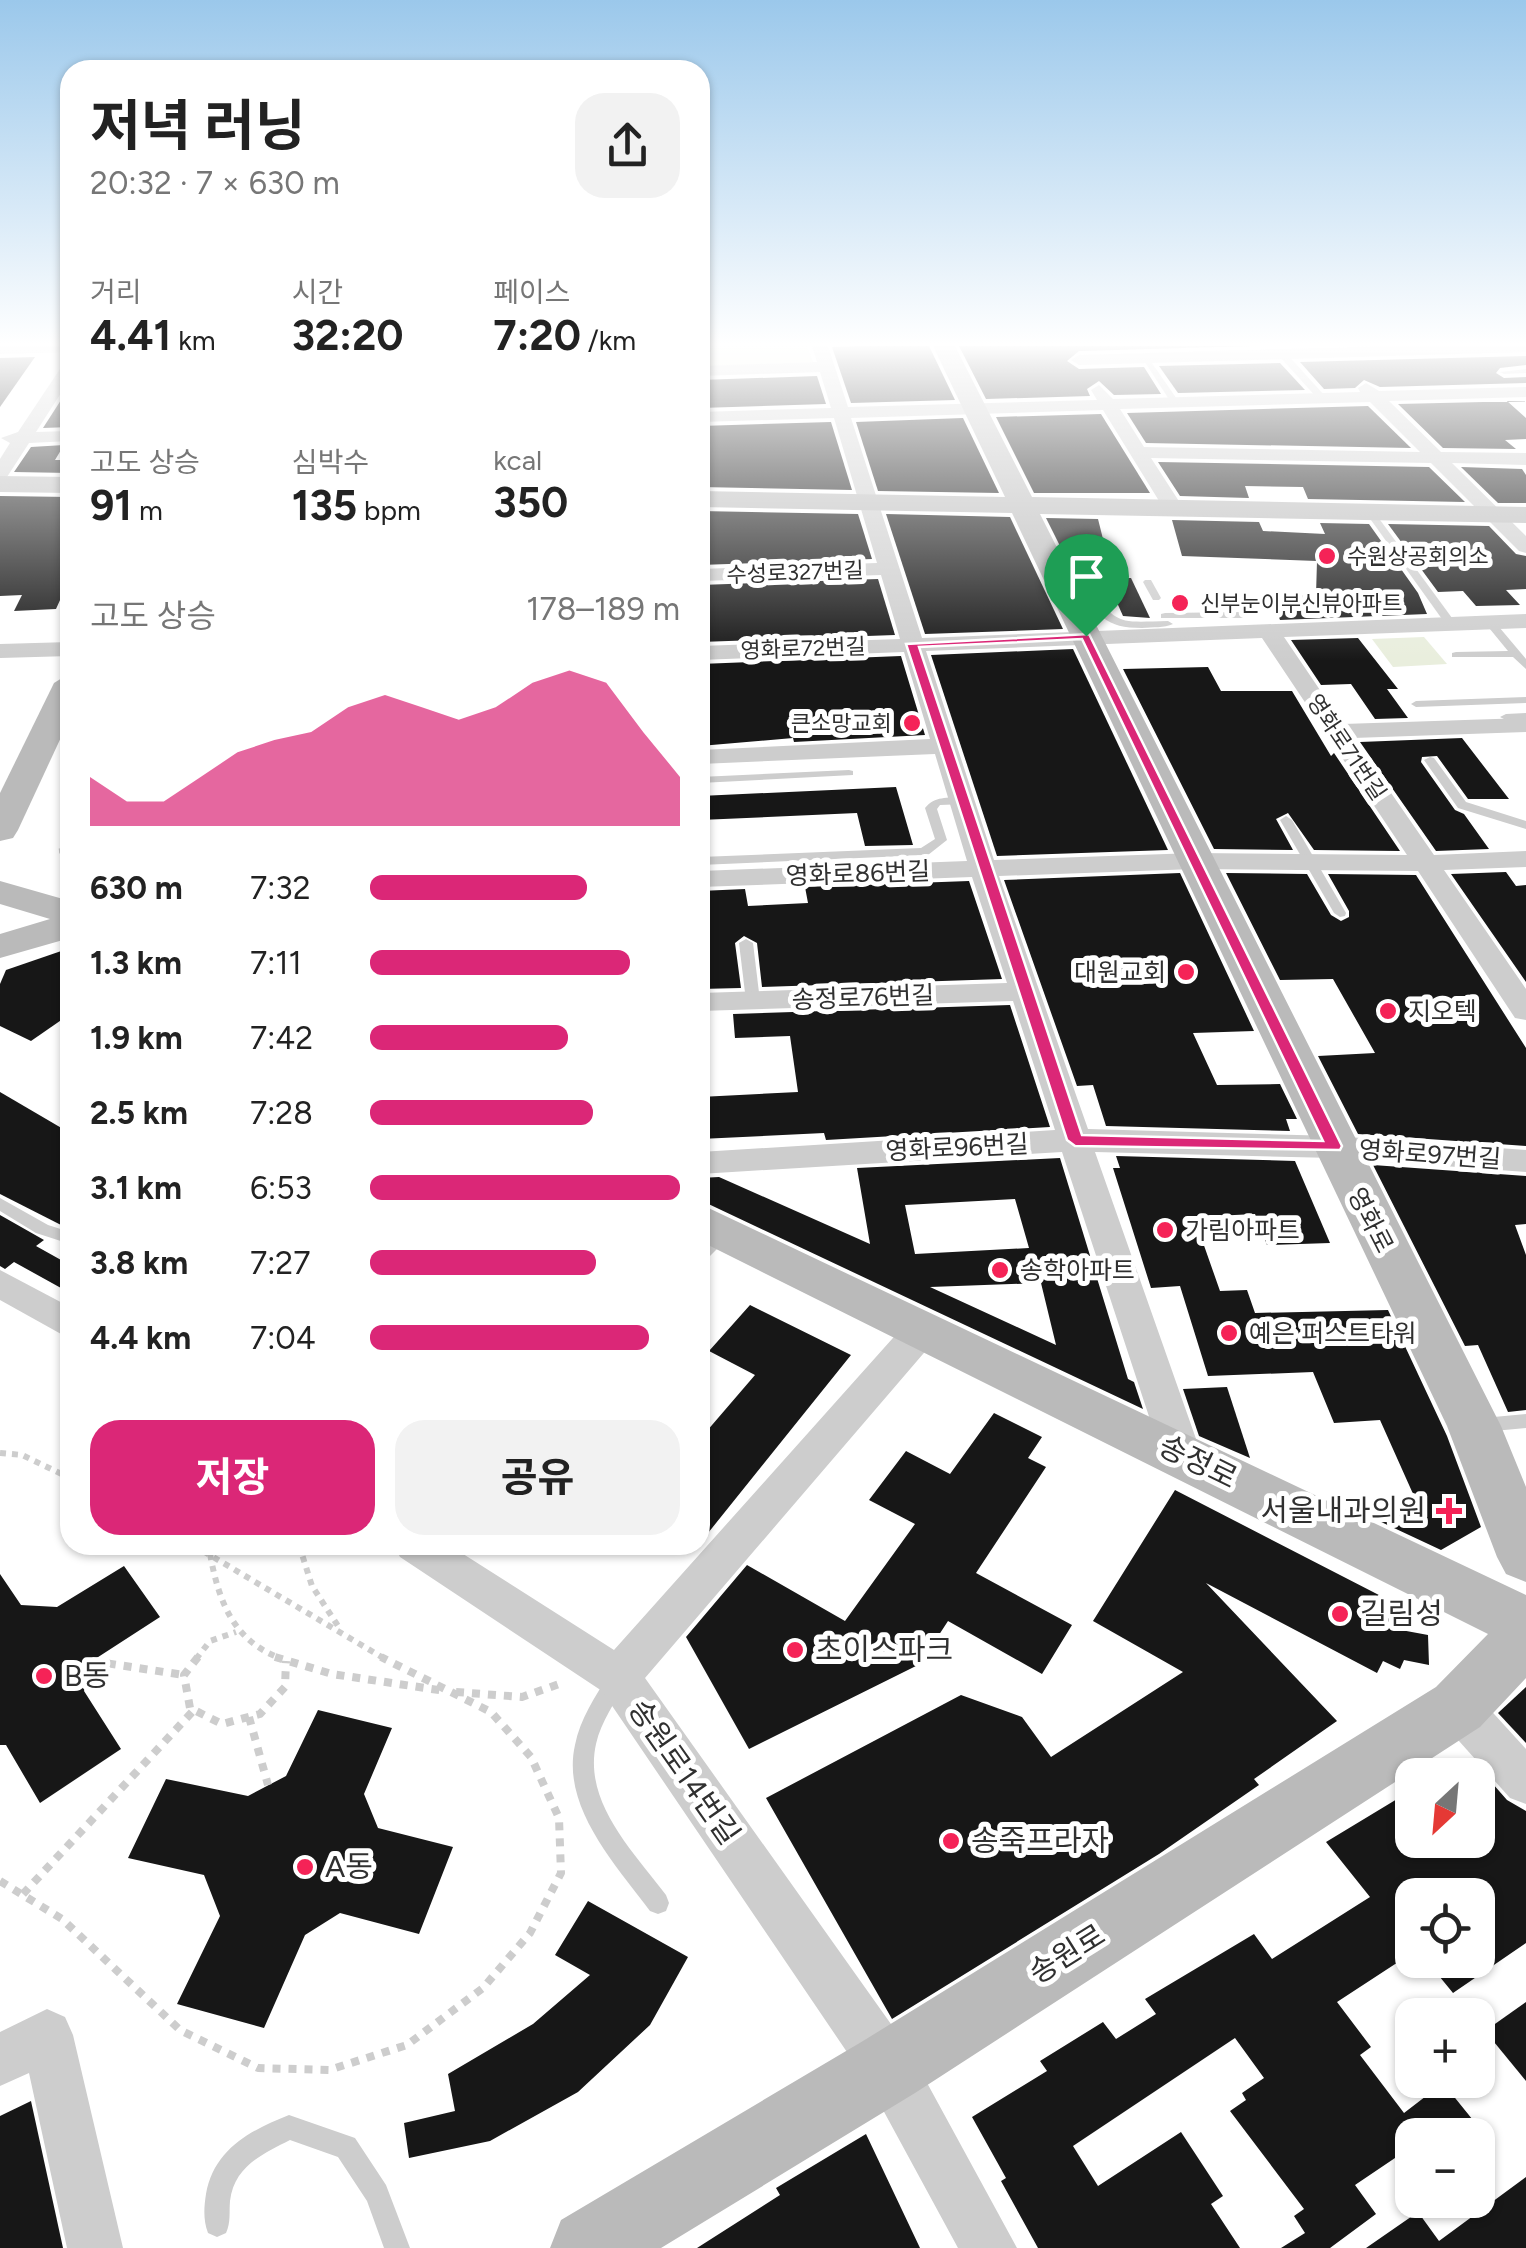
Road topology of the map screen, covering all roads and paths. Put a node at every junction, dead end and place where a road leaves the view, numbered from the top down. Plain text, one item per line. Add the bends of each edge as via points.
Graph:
1 (15, 451) edge
2 (852, 451) edge
3 (994, 451) edge
4 (1428, 451) edge
5 (1140, 452) joint
6 (1434, 457) junction
7 (1526, 459) edge
8 (0, 474) edge
9 (0, 484) edge
10 (60, 485) edge
11 (710, 499) edge
12 (869, 502) junction
13 (1021, 506) junction
14 (1174, 509) junction
15 (1369, 512) junction
16 (1493, 514) junction
17 (1526, 515) edge
18 (1526, 546) edge
19 (889, 568) junction
20 (710, 575) edge
21 (1148, 582) dead end
22 (1087, 585) dead end
23 (1242, 615) dead end
24 (1164, 616) junction
25 (1526, 622) edge
26 (1490, 623) junction
27 (1451, 624) junction
28 (1268, 630) junction
29 (1086, 636) junction
30 (912, 644) junction
31 (60, 649) edge
32 (0, 651) edge
33 (710, 652) edge
34 (1515, 654) junction
35 (1456, 655) dead end
36 (1526, 666) edge
37 (1526, 700) edge
38 (60, 703) edge
39 (1416, 704) dead end
40 (1526, 716) edge
41 (1516, 721) edge
42 (1336, 732) junction
43 (945, 746) junction
44 (710, 759) edge
45 (1430, 760) dead end
46 (768, 766) junction
47 (849, 773) dead end
48 (710, 778) edge
49 (962, 801) junction
50 (4, 815) edge
51 (1286, 820) dead end
52 (1526, 824) edge
53 (1525, 859) edge
54 (1195, 861) junction
55 (710, 862) edge
56 (1310, 862) junction
57 (1426, 863) junction
58 (984, 869) junction
59 (710, 878) edge
60 (0, 892) edge
61 (60, 910) edge
62 (1340, 913) dead end
63 (60, 929) edge
64 (746, 943) dead end
65 (0, 946) edge
66 (1025, 992) junction
67 (753, 1001) junction
68 (710, 1002) edge
69 (1524, 1003) edge
70 (1075, 1140) junction
71 (1334, 1146) junction
72 (710, 1161) edge
73 (1526, 1162) edge
74 (0, 1204) edge
75 (60, 1235) edge
76 (710, 1237) edge
77 (0, 1283) edge
78 (60, 1319) edge
79 (922, 1330) junction
80 (1526, 1421) edge
81 (1474, 1426) junction
82 (0, 1453) edge
83 (1181, 1454) junction
84 (60, 1473) edge
85 (210, 1555) edge
86 (212, 1555) edge
87 (302, 1555) edge
88 (430, 1555) edge
89 (1526, 1557) edge
90 (1526, 1624) edge
91 (237, 1631) junction
92 (342, 1631) junction
93 (1526, 1636) edge
94 (92, 1661) dead end
95 (286, 1661) junction
96 (605, 1668) junction
97 (184, 1675) junction
98 (452, 1692) junction
99 (1458, 1708) junction
100 (194, 1710) junction
101 (249, 1716) junction
102 (1526, 1782) edge
103 (268, 1785) dead end
104 (0, 1881) edge
105 (23, 1894) junction
106 (658, 1903) dead end
107 (0, 2060) edge
108 (889, 2066) junction
109 (218, 2224) dead end
110 (94, 2248) edge
111 (397, 2248) edge
112 (589, 2248) edge
113 (989, 2248) edge

1 - 8 street
2 - 12 street, 수성로327번길
3 - 13 street, 영화로
4 - 6 street
5 - 6 street
5 - 14 street
6 - 7 street
6 - 16 street
9 - 10 street
11 - 12 street
12 - 13 street
12 - 19 street, 수성로327번길
13 - 14 street
13 - 29 street, 영화로
14 - 15 street
15 - 16 street
15 - 27 lane
16 - 17 street
16 - 18 street
19 - 20 street, 수성로327번길
19 - 30 street, 수성로327번길
21 - 24 lane
22 - 24 lane via 1106,621
23 - 24 lane
24 - 28 street
24 - 29 street
25 - 26 street
26 - 27 street
26 - 34 lane
27 - 28 street
28 - 42 street, 영화로71번길
29 - 30 street, 영화로72번길
29 - 54 street, 영화로
30 - 33 street, 영화로72번길
30 - 43 street
31 - 32 street
34 - 35 lane
34 - 36 lane
37 - 39 lane
38 - 50 street
40 - 41 lane
41 - 42 street
42 - 57 street, 영화로71번길
43 - 46 street
43 - 49 street
44 - 46 street
45 - 52 lane via 1462,805
46 - 47 lane
46 - 48 lane
49 - 55 lane via 931,808 941,840 924,852
49 - 58 street
51 - 56 lane
53 - 57 street, 영화로86번길
54 - 56 street, 영화로86번길
54 - 58 street, 영화로86번길
54 - 71 street, 영화로
56 - 57 street, 영화로86번길
56 - 62 lane
57 - 69 street, 영화로71번길
58 - 59 street, 영화로86번길
58 - 66 street
60 - 61 street
63 - 65 street
64 - 67 lane
66 - 67 street, 송정로76번길
66 - 70 street
67 - 68 street, 송정로76번길
70 - 71 street, 영화로96번길
70 - 72 street, 영화로96번길
70 - 83 street
71 - 73 street, 영화로97번길
71 - 81 street, 영화로
74 - 75 lane
76 - 79 street, 송정로
77 - 78 street
79 - 83 street, 송정로
79 - 96 street
80 - 81 lane
81 - 89 street, 영화로
82 - 84 path via 22,1455
83 - 90 street, 송정로
85 - 91 path via 218,1599
86 - 92 path
87 - 92 path via 312,1586
88 - 96 street, 송원로14번길
91 - 95 path
91 - 97 path via 210,1641
92 - 98 path
93 - 99 street, 송원로
94 - 97 path
95 - 98 path
95 - 101 path via 285,1687 260,1714
96 - 98 path via 522,1698
96 - 106 lane via 580,1769 596,1819
96 - 108 street, 송원로14번길
97 - 100 path
98 - 105 path via 491,1712 531,1757 559,1818 560,1873 530,1933 483,1988 407,2045 329,2070 258,2068 180,2030 104,1954
99 - 102 street
99 - 108 street, 송원로
100 - 101 path via 222,1724
100 - 105 path
101 - 103 path
104 - 105 path
107 - 110 street via 47,2035
108 - 112 street, 송원로
108 - 113 street, 송원로14번길
109 - 111 lane via 216,2186 241,2151 288,2127 346,2147 377,2194

